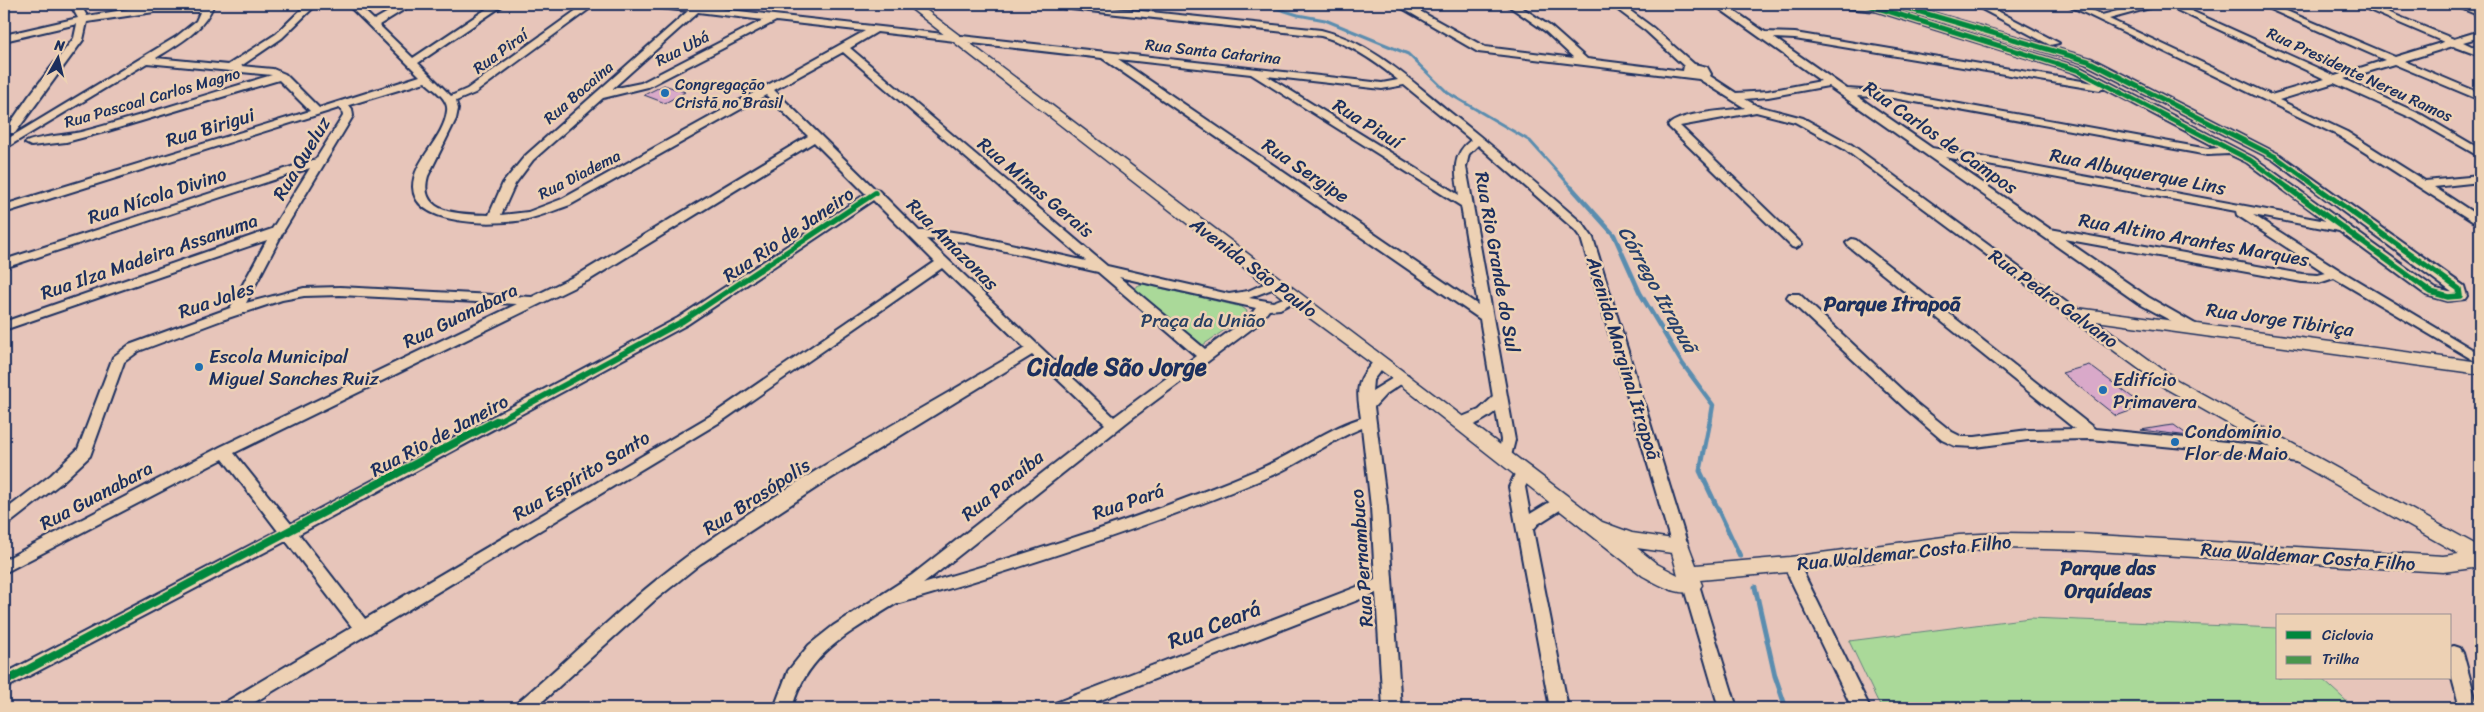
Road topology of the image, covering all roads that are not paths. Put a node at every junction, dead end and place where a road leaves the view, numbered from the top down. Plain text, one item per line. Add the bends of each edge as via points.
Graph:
1 (75, 4) edge
2 (312, 4) edge
3 (352, 4) edge
4 (408, 4) edge
5 (500, 4) edge
6 (590, 4) edge
7 (650, 4) edge
8 (911, 4) edge
9 (1052, 4) edge
10 (1134, 4) edge
11 (1400, 4) edge
12 (1511, 4) edge
13 (1615, 4) edge
14 (1718, 4) edge
15 (1834, 4) edge
16 (1864, 4) edge
17 (1977, 4) edge
18 (2070, 4) edge
19 (2154, 4) edge
20 (2169, 4) edge
21 (2263, 4) edge
22 (2360, 4) edge
23 (2456, 4) edge
24 (209, 6) edge
25 (699, 6) edge
26 (1890, 8) edge
27 (2480, 13) edge
28 (1155, 15) junction
29 (83, 18) junction
30 (774, 18) junction
31 (2101, 18) junction
32 (936, 22) junction
33 (373, 24) junction
34 (876, 29) junction
35 (2027, 30) junction
36 (906, 33) junction
37 (2480, 34) edge
38 (1763, 35) junction
39 (4, 38) edge
40 (958, 39) junction
41 (2016, 39) junction
42 (2454, 42) junction
43 (1016, 46) junction
44 (843, 47) junction
45 (2480, 53) edge
46 (1105, 55) junction
47 (982, 58) junction
48 (145, 60) junction
49 (2396, 60) junction
50 (1583, 61) junction
51 (2088, 61) junction
52 (412, 63) junction
53 (232, 67) junction
54 (1252, 72) junction
55 (1693, 72) junction
56 (281, 76) junction
57 (426, 78) junction
58 (2336, 79) junction
59 (1406, 82) junction
60 (1831, 82) junction
61 (2130, 82) junction
62 (2111, 88) junction
63 (768, 90) junction
64 (1845, 92) junction
65 (600, 95) junction
66 (1735, 96) junction
67 (2480, 97) edge
68 (2270, 99) junction
69 (450, 100) junction
70 (341, 104) junction
71 (1756, 109) junction
72 (317, 112) junction
73 (11, 131) dead end
74 (816, 136) junction
75 (1478, 140) junction
76 (31, 143) dead end
77 (4, 146) edge
78 (1927, 150) junction
79 (2232, 150) junction
80 (2480, 154) edge
81 (321, 161) junction
82 (2480, 180) edge
83 (2424, 185) junction
84 (875, 193) junction
85 (1466, 204) junction
86 (2234, 208) junction
87 (4, 209) edge
88 (493, 219) junction
89 (2480, 222) edge
90 (2342, 228) junction
91 (278, 232) junction
92 (2045, 232) junction
93 (917, 236) junction
94 (966, 238) junction
95 (1852, 243) dead end
96 (1796, 244) dead end
97 (939, 257) junction
98 (4, 264) edge
99 (1103, 268) junction
100 (2336, 274) junction
101 (1275, 283) junction
102 (1226, 297) junction
103 (1794, 297) dead end
104 (1294, 298) junction
105 (2143, 300) junction
106 (535, 301) junction
107 (1265, 306) junction
108 (235, 311) junction
109 (2074, 312) junction
110 (1485, 316) junction
111 (2148, 323) junction
112 (4, 326) edge
113 (2197, 329) junction
114 (1034, 348) junction
115 (1204, 356) junction
116 (2480, 360) edge
117 (1381, 361) junction
118 (2480, 368) edge
119 (1403, 378) junction
120 (1500, 399) junction
121 (1368, 412) junction
122 (1462, 423) junction
123 (1112, 424) junction
124 (2091, 434) junction
125 (2262, 445) junction
126 (225, 451) junction
127 (1505, 456) junction
128 (1525, 472) junction
129 (1563, 501) junction
130 (4, 519) edge
131 (1598, 528) junction
132 (1524, 530) junction
133 (288, 533) junction
134 (1680, 546) junction
135 (2480, 558) edge
136 (1791, 564) junction
137 (4, 567) edge
138 (1689, 579) junction
139 (1384, 583) junction
140 (892, 599) junction
141 (363, 629) junction
142 (2454, 653) dead end
143 (4, 682) edge
144 (230, 708) edge
145 (523, 708) edge
146 (783, 708) edge
147 (1061, 708) edge
148 (1392, 708) edge
149 (1558, 708) edge
150 (1728, 708) edge
151 (1861, 708) edge
152 (2469, 708) edge

1 - 29 street
2 - 53 street via 279,36
3 - 33 street
4 - 33 street
5 - 52 street
6 - 69 street, Rua Piraí via 464,95
7 - 25 street, Rua Santa Catarina
8 - 32 main road, Avenida São Paulo
9 - 28 street, Avenida Marginal Itrapoã
10 - 28 street
11 - 50 street via 1482,50
12 - 50 street via 1548,29
13 - 55 street via 1649,30
14 - 38 street, Rua Carlos de Campos
15 - 26 street
16 - 26 street
17 - 35 street
18 - 31 street
19 - 31 street
20 - 58 street, Rua Presidente Nereu Ramos
21 - 49 street
22 - 42 street
23 - 27 street
24 - 29 street via 138,9
24 - 48 street via 191,31
25 - 30 street, Rua Santa Catarina
25 - 65 street, Rua Bocaina
26 - 41 street
26 - 62 street via 2064,65
28 - 59 street, Avenida Marginal Itrapoã via 1328,34 1382,62
29 - 39 street
29 - 73 street via 79,38
30 - 34 street, Rua Santa Catarina
30 - 65 street, Rua Ubá via 644,85
31 - 68 street
32 - 36 street, Rua Santa Catarina
32 - 40 main road, Avenida São Paulo
33 - 52 street
34 - 36 street, Rua Santa Catarina
34 - 44 street, Rua Diadema
35 - 41 street via 2025,35
35 - 51 street
36 - 40 street, Rua Santa Catarina
37 - 42 street
38 - 60 street, Rua Carlos de Campos
38 - 62 street via 1795,36
40 - 43 street, Rua Santa Catarina
40 - 47 main road, Avenida São Paulo
41 - 51 street
42 - 45 street
42 - 49 street
43 - 46 street, Rua Santa Catarina
43 - 47 street, Rua Santa Catarina via 992,50
44 - 63 street, Rua Diadema
44 - 99 street, Rua Minas Gerais
46 - 54 street, Rua Santa Catarina
46 - 110 street, Rua Sergipe
47 - 101 main road, Avenida São Paulo
48 - 53 street
48 - 77 street
49 - 58 street
49 - 67 street
50 - 55 street
51 - 61 street
52 - 57 street
53 - 56 street
54 - 59 street, Rua Santa Catarina via 1382,86
54 - 85 street, Rua Piauí
55 - 66 street, Rua Pedro Galvano
56 - 72 street
56 - 76 street, Rua Pascoal Carlos Magno via 104,129 66,139
57 - 69 street
57 - 70 street, Rua Birigui
58 - 68 street
58 - 80 street, Rua Presidente Nereu Ramos via 2430,123
59 - 75 street, Avenida Marginal Itrapoã
60 - 64 street, Rua Carlos de Campos
60 - 66 street via 1768,94
61 - 62 street
61 - 90 street via 2285,163 2453,284 2459,289 2460,296 2448,297 2431,292
62 - 79 street
63 - 74 street, Rua Amazonas
63 - 88 street, Rua Diadema via 566,202 533,214
64 - 78 street, Rua Carlos de Campos
64 - 79 street via 1893,95 2208,152
65 - 88 street, Rua Bocaina via 529,158 509,183
66 - 71 street, Rua Pedro Galvano
68 - 83 street via 2343,134
69 - 88 street, Rua Diadema via 453,114 423,173 419,188 421,198 438,212
70 - 72 street, Rua Birigui
70 - 81 street, Rua Queluz via 347,109 348,116
71 - 96 street via 1683,120 1673,126
71 - 109 street, Rua Pedro Galvano via 1811,126 1848,147
72 - 87 street, Rua Birigui
74 - 84 street, Rua Amazonas
74 - 106 street, Rua Guanabara via 595,271
75 - 85 street, Rua Rio Grande do Sul via 1462,154 1460,167
75 - 134 street, Avenida Marginal Itrapoã via 1579,227 1587,238
78 - 86 street, Rua Albuquerque Lins
78 - 92 street, Rua Carlos de Campos
79 - 90 street via 2260,166
81 - 91 street, Rua Queluz
81 - 98 street, Rua Nícola Divino
82 - 83 street
83 - 89 street
84 - 93 street, Rua Amazonas
84 - 133 street, Rua Rio de Janeiro via 683,321
85 - 110 street, Rua Rio Grande do Sul
86 - 90 street, Rua Albuquerque Lins
86 - 100 street
91 - 108 street, Rua Queluz
91 - 112 street, Rua Ilza Madeira Assanuma
92 - 100 street, Rua Altino Arantes Marques via 2302,278 2319,279
92 - 105 street, Rua Carlos de Campos
93 - 94 street
93 - 97 street, Rua Amazonas
94 - 97 street, Rua Espírito Santo via 949,243
94 - 99 street
95 - 124 street
97 - 114 street, Rua Amazonas
97 - 141 street, Rua Espírito Santo via 720,416
99 - 102 street
99 - 115 street, Rua Minas Gerais
100 - 116 street
101 - 102 street via 1251,294
101 - 104 main road, Avenida São Paulo
102 - 107 street
103 - 124 street via 1911,406 1947,436 1960,442 2028,435
104 - 107 street via 1275,306
104 - 117 main road, Avenida São Paulo
105 - 111 street via 2149,315
105 - 113 street, Rua Carlos de Campos
106 - 108 street, Rua Jales via 340,291 278,297
106 - 126 street, Rua Guanabara
107 - 115 street, Rua Paraíba via 1253,321
108 - 130 street, Rua Jales via 123,354 85,452
109 - 111 main road, Rua Jorge Tibiriça
109 - 125 main road, Rua Pedro Galvano via 2171,384
110 - 120 street, Rua Rio Grande do Sul
111 - 113 main road, Rua Jorge Tibiriça
113 - 118 main road, Rua Jorge Tibiriça
114 - 123 street, Rua Amazonas
114 - 145 street, Rua Brasópolis via 694,560 659,586
115 - 123 street, Rua Paraíba
117 - 119 main road, Avenida São Paulo
117 - 121 street, Rua Pernambuco via 1366,379
119 - 121 street via 1382,391
119 - 122 main road, Avenida São Paulo
120 - 122 street via 1484,413
120 - 127 street, Rua Rio Grande do Sul via 1508,440
121 - 139 street, Rua Pernambuco
121 - 140 street, Rua Pará via 1280,466 1204,496 973,576
122 - 127 main road, Avenida São Paulo
123 - 140 street, Rua Paraíba
124 - 125 street
125 - 135 main road, Rua Pedro Galvano via 2301,458
126 - 133 street
126 - 137 street, Rua Guanabara
127 - 128 main road, Avenida São Paulo
128 - 129 main road, Avenida São Paulo
128 - 132 street via 1517,487
129 - 131 main road, Avenida São Paulo
129 - 132 street via 1532,520
131 - 134 main road, Avenida São Paulo via 1638,542
131 - 138 main road, Avenida São Paulo via 1656,575 1675,583
132 - 149 street
133 - 141 street
133 - 143 street, Rua Rio de Janeiro
134 - 138 main road, Avenida Marginal Itrapoã
135 - 136 main road, Rua Waldemar Costa Filho via 2442,564 2022,541 1960,543
136 - 138 main road, Rua Waldemar Costa Filho
136 - 151 street
138 - 150 street, Avenida Marginal Itrapoã
139 - 147 street, Rua Ceará
139 - 148 street, Rua Pernambuco
140 - 146 street, Rua Paraíba via 814,651 797,671
141 - 144 street, Rua Espírito Santo
142 - 152 street

